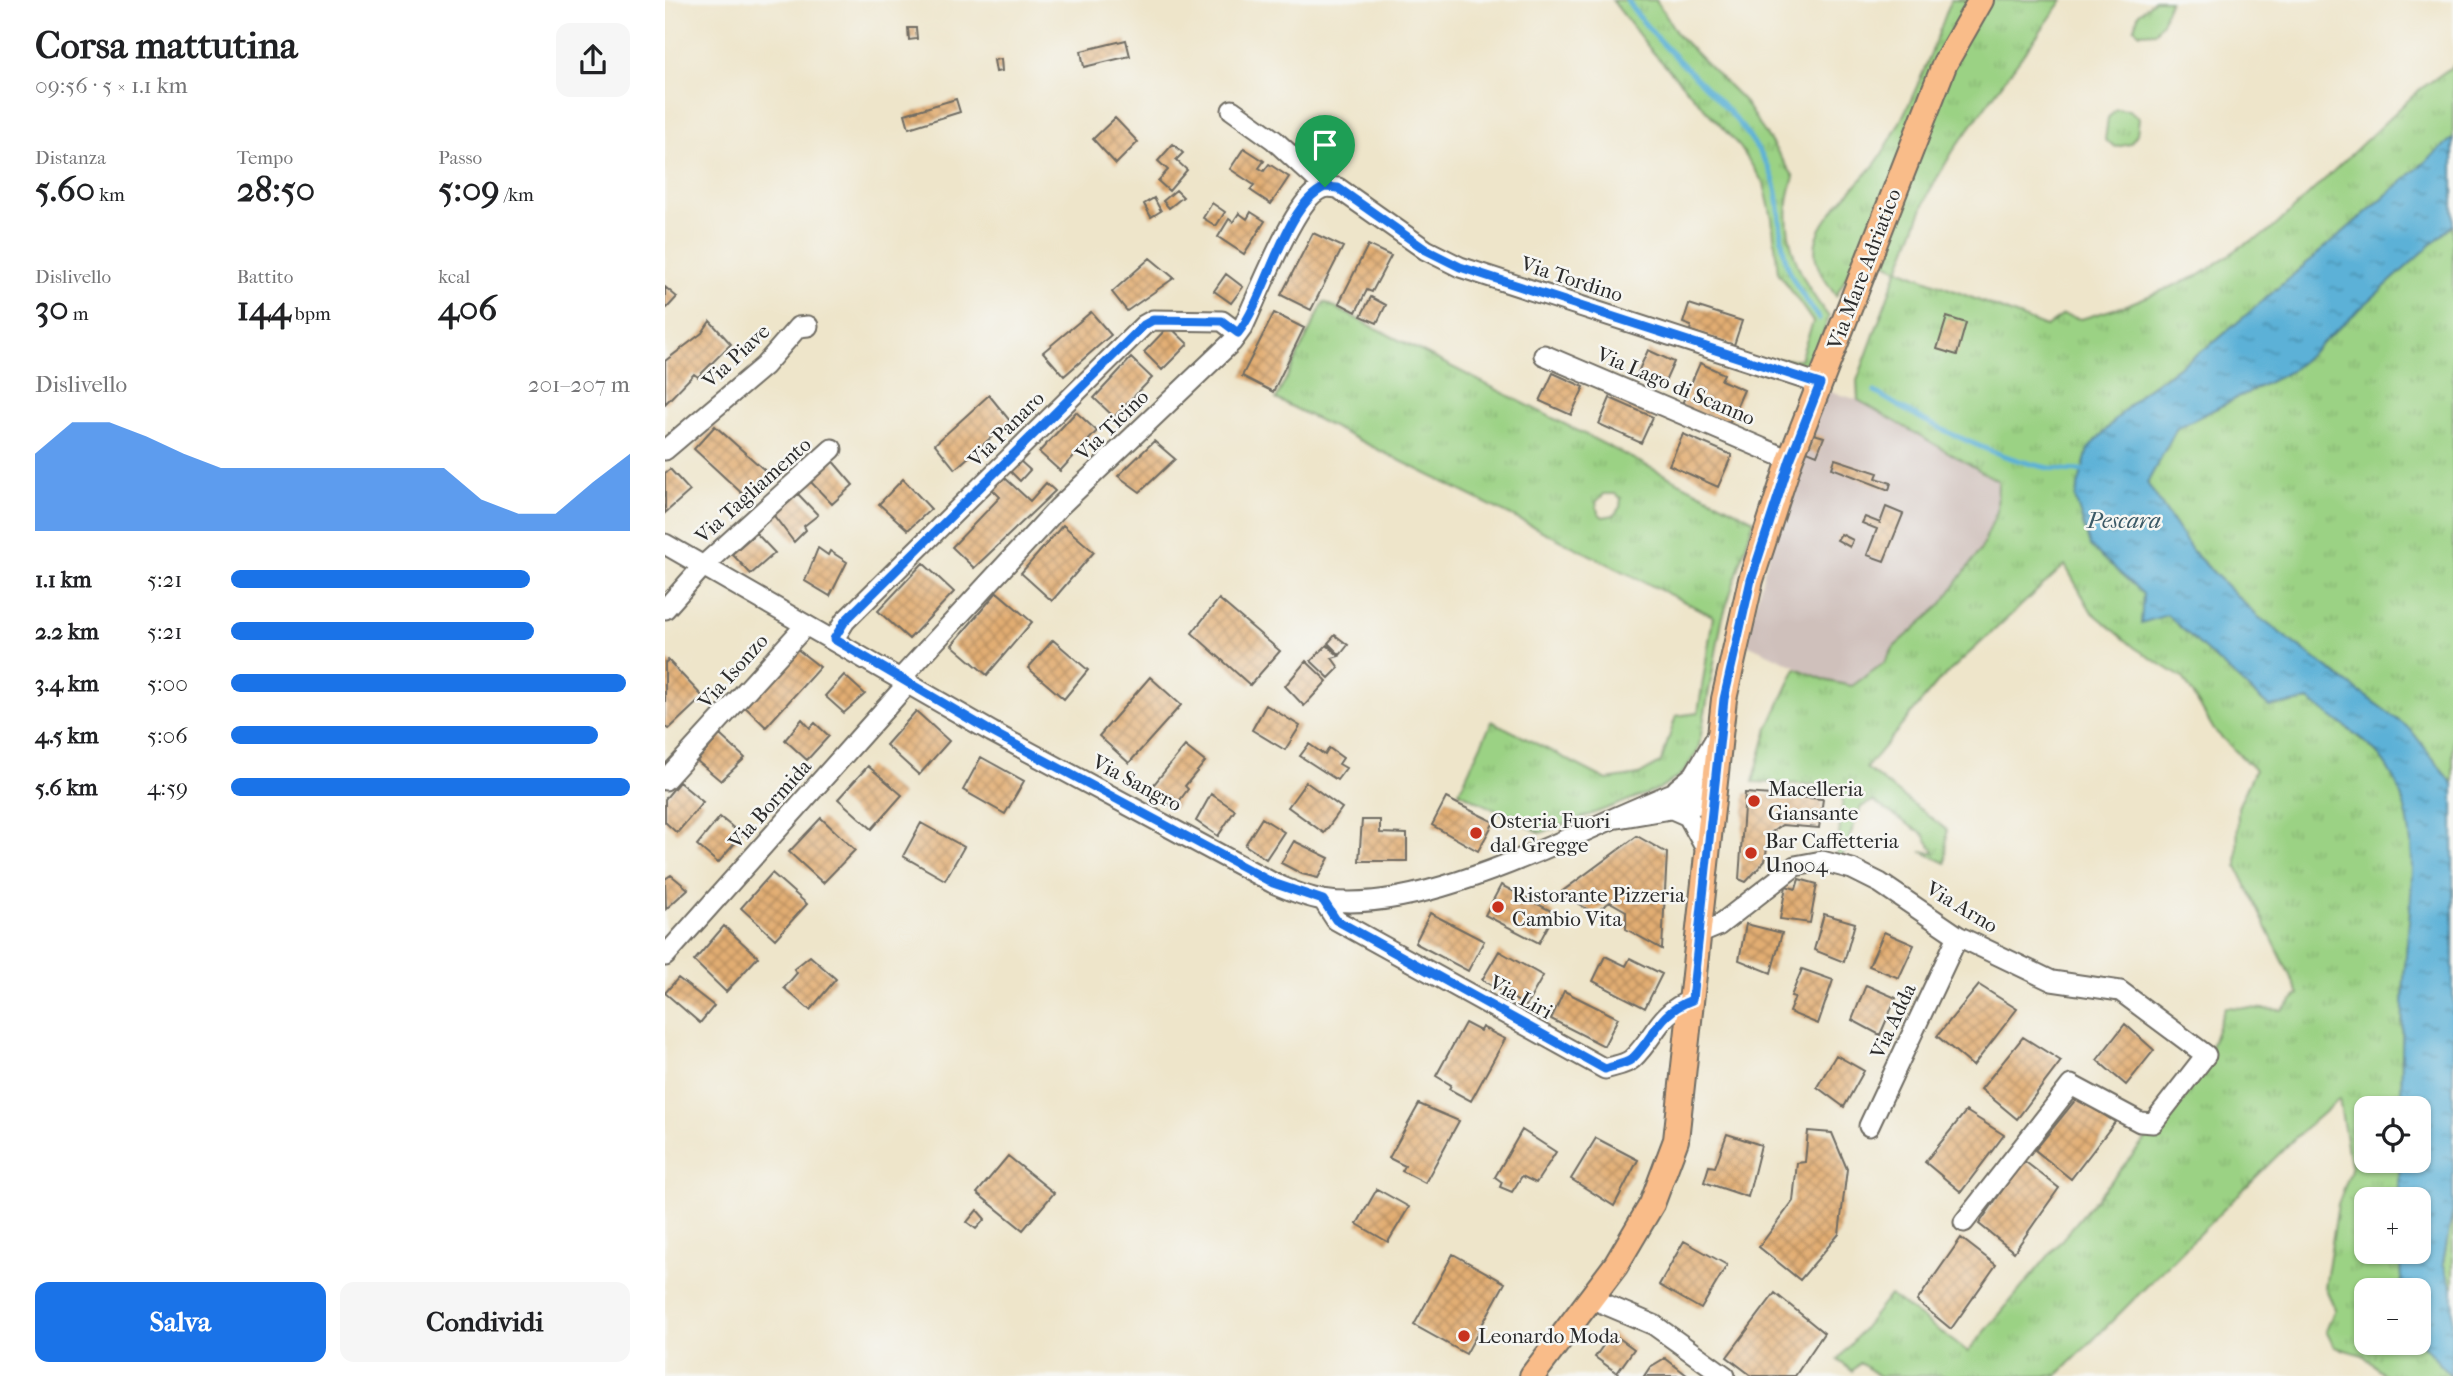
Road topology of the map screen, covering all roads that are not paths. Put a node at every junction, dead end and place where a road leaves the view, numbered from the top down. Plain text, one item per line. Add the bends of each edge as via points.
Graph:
1 (1981, 0) edge
2 (1232, 110) dead end
3 (1325, 187) junction
4 (808, 326) dead end
5 (1238, 333) junction
6 (1544, 355) dead end
7 (1820, 384) junction
8 (832, 449) dead end
9 (665, 450) edge
10 (1790, 460) junction
11 (665, 544) edge
12 (704, 565) junction
13 (665, 609) edge
14 (806, 625) junction
15 (834, 639) junction
16 (906, 680) junction
17 (1721, 726) junction
18 (665, 780) edge
19 (1714, 789) junction
20 (1671, 801) junction
21 (1708, 853) junction
22 (1323, 900) junction
23 (1699, 934) junction
24 (1958, 936) junction
25 (665, 956) edge
26 (1692, 1000) junction
27 (1869, 1126) dead end
28 (1963, 1222) dead end
29 (1590, 1298) junction
30 (1532, 1376) edge
31 (1725, 1376) edge

1 - 7 main road, Via Mare Adriatico via 1944,62
2 - 3 street, Via Tordino via 1274,140
3 - 5 street, Via Ticino via 1315,191 1296,217
3 - 7 street, Via Tordino via 1338,188 1426,250 1460,267
4 - 9 street, Via Piave via 799,327 764,366
5 - 15 street, Via Panaro via 1222,321 1153,320 1144,325 845,621
5 - 16 street, Via Ticino via 1059,507
6 - 10 street, Via Lago di Scanno
7 - 10 main road, Via Mare Adriatico
8 - 12 street, Via Tagliamento
10 - 17 main road, Via Mare Adriatico via 1751,580
11 - 12 street, Via Sangro
12 - 13 street, Via Tagliamento
12 - 14 street, Via Sangro
14 - 15 street, Via Sangro
14 - 18 street, Via Isonzo
15 - 16 street, Via Sangro
16 - 22 street, Via Sangro via 992,732 1273,883
16 - 25 street, Via Bormida
17 - 19 main road, Via Mare Adriatico
17 - 20 street, Via Sangro via 1694,775
19 - 20 street, Via Sangro via 1691,786
19 - 21 main road, Via Mare Adriatico
20 - 21 street via 1697,828
20 - 22 street, Via Sangro via 1438,887 1372,899
21 - 23 main road, Via Mare Adriatico
22 - 26 street, Via Liri via 1336,920 1605,1069 1630,1061 1675,1006
23 - 24 street, Via Arno via 1718,926 1795,866 1822,861 1880,883
23 - 26 main road, Via Mare Adriatico
24 - 27 street, Via Adda
24 - 28 street, Via Arno via 2052,981 2120,991 2206,1055 2153,1123 2140,1122 2071,1084
26 - 29 main road, Via Mare Adriatico via 1677,1140 1651,1204 1616,1265
29 - 30 main road, Via Mare Adriatico
29 - 31 street via 1654,1325

